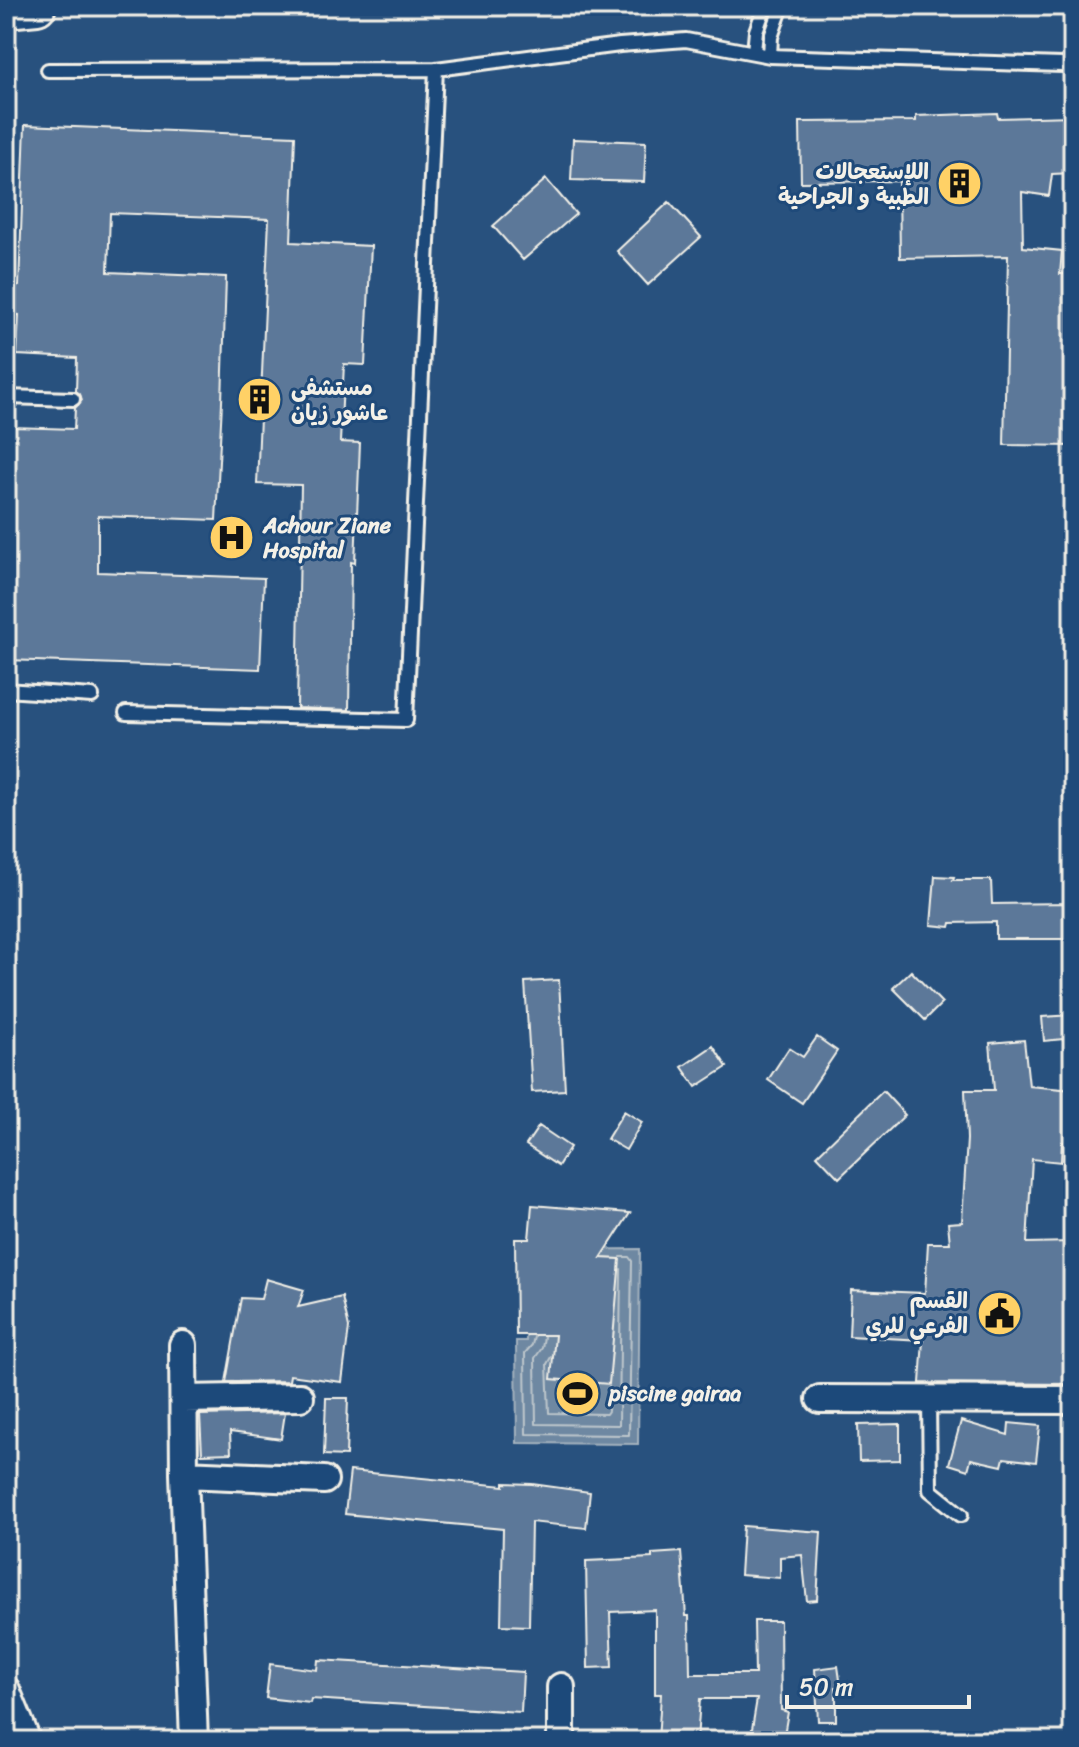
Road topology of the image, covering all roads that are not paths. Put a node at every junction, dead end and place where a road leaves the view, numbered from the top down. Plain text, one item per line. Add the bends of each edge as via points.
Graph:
1 (37, 6) edge
2 (765, 6) edge
3 (782, 6) edge
4 (6, 9) edge
5 (754, 52) junction
6 (770, 56) junction
7 (1062, 65) dead end
8 (436, 69) junction
9 (48, 70) dead end
10 (6, 397) edge
11 (73, 399) dead end
12 (6, 690) edge
13 (92, 696) dead end
14 (126, 713) dead end
15 (183, 1345) dead end
16 (300, 1397) dead end
17 (184, 1399) junction
18 (820, 1399) dead end
19 (929, 1400) junction
20 (1073, 1400) edge
21 (184, 1474) junction
22 (324, 1480) dead end
23 (961, 1515) dead end
24 (561, 1687) dead end
25 (6, 1690) edge
26 (27, 1741) edge
27 (194, 1741) edge
28 (561, 1741) edge

1 - 4 street
2 - 5 lane
3 - 6 lane
5 - 6 lane
5 - 8 lane via 686,40
6 - 7 lane
8 - 9 lane
8 - 14 lane via 406,720
10 - 11 lane
12 - 13 lane
15 - 17 street
16 - 17 street
17 - 21 street
18 - 19 street
19 - 20 street
19 - 23 lane via 930,1490
21 - 22 street
21 - 27 street
24 - 28 street
25 - 26 street

